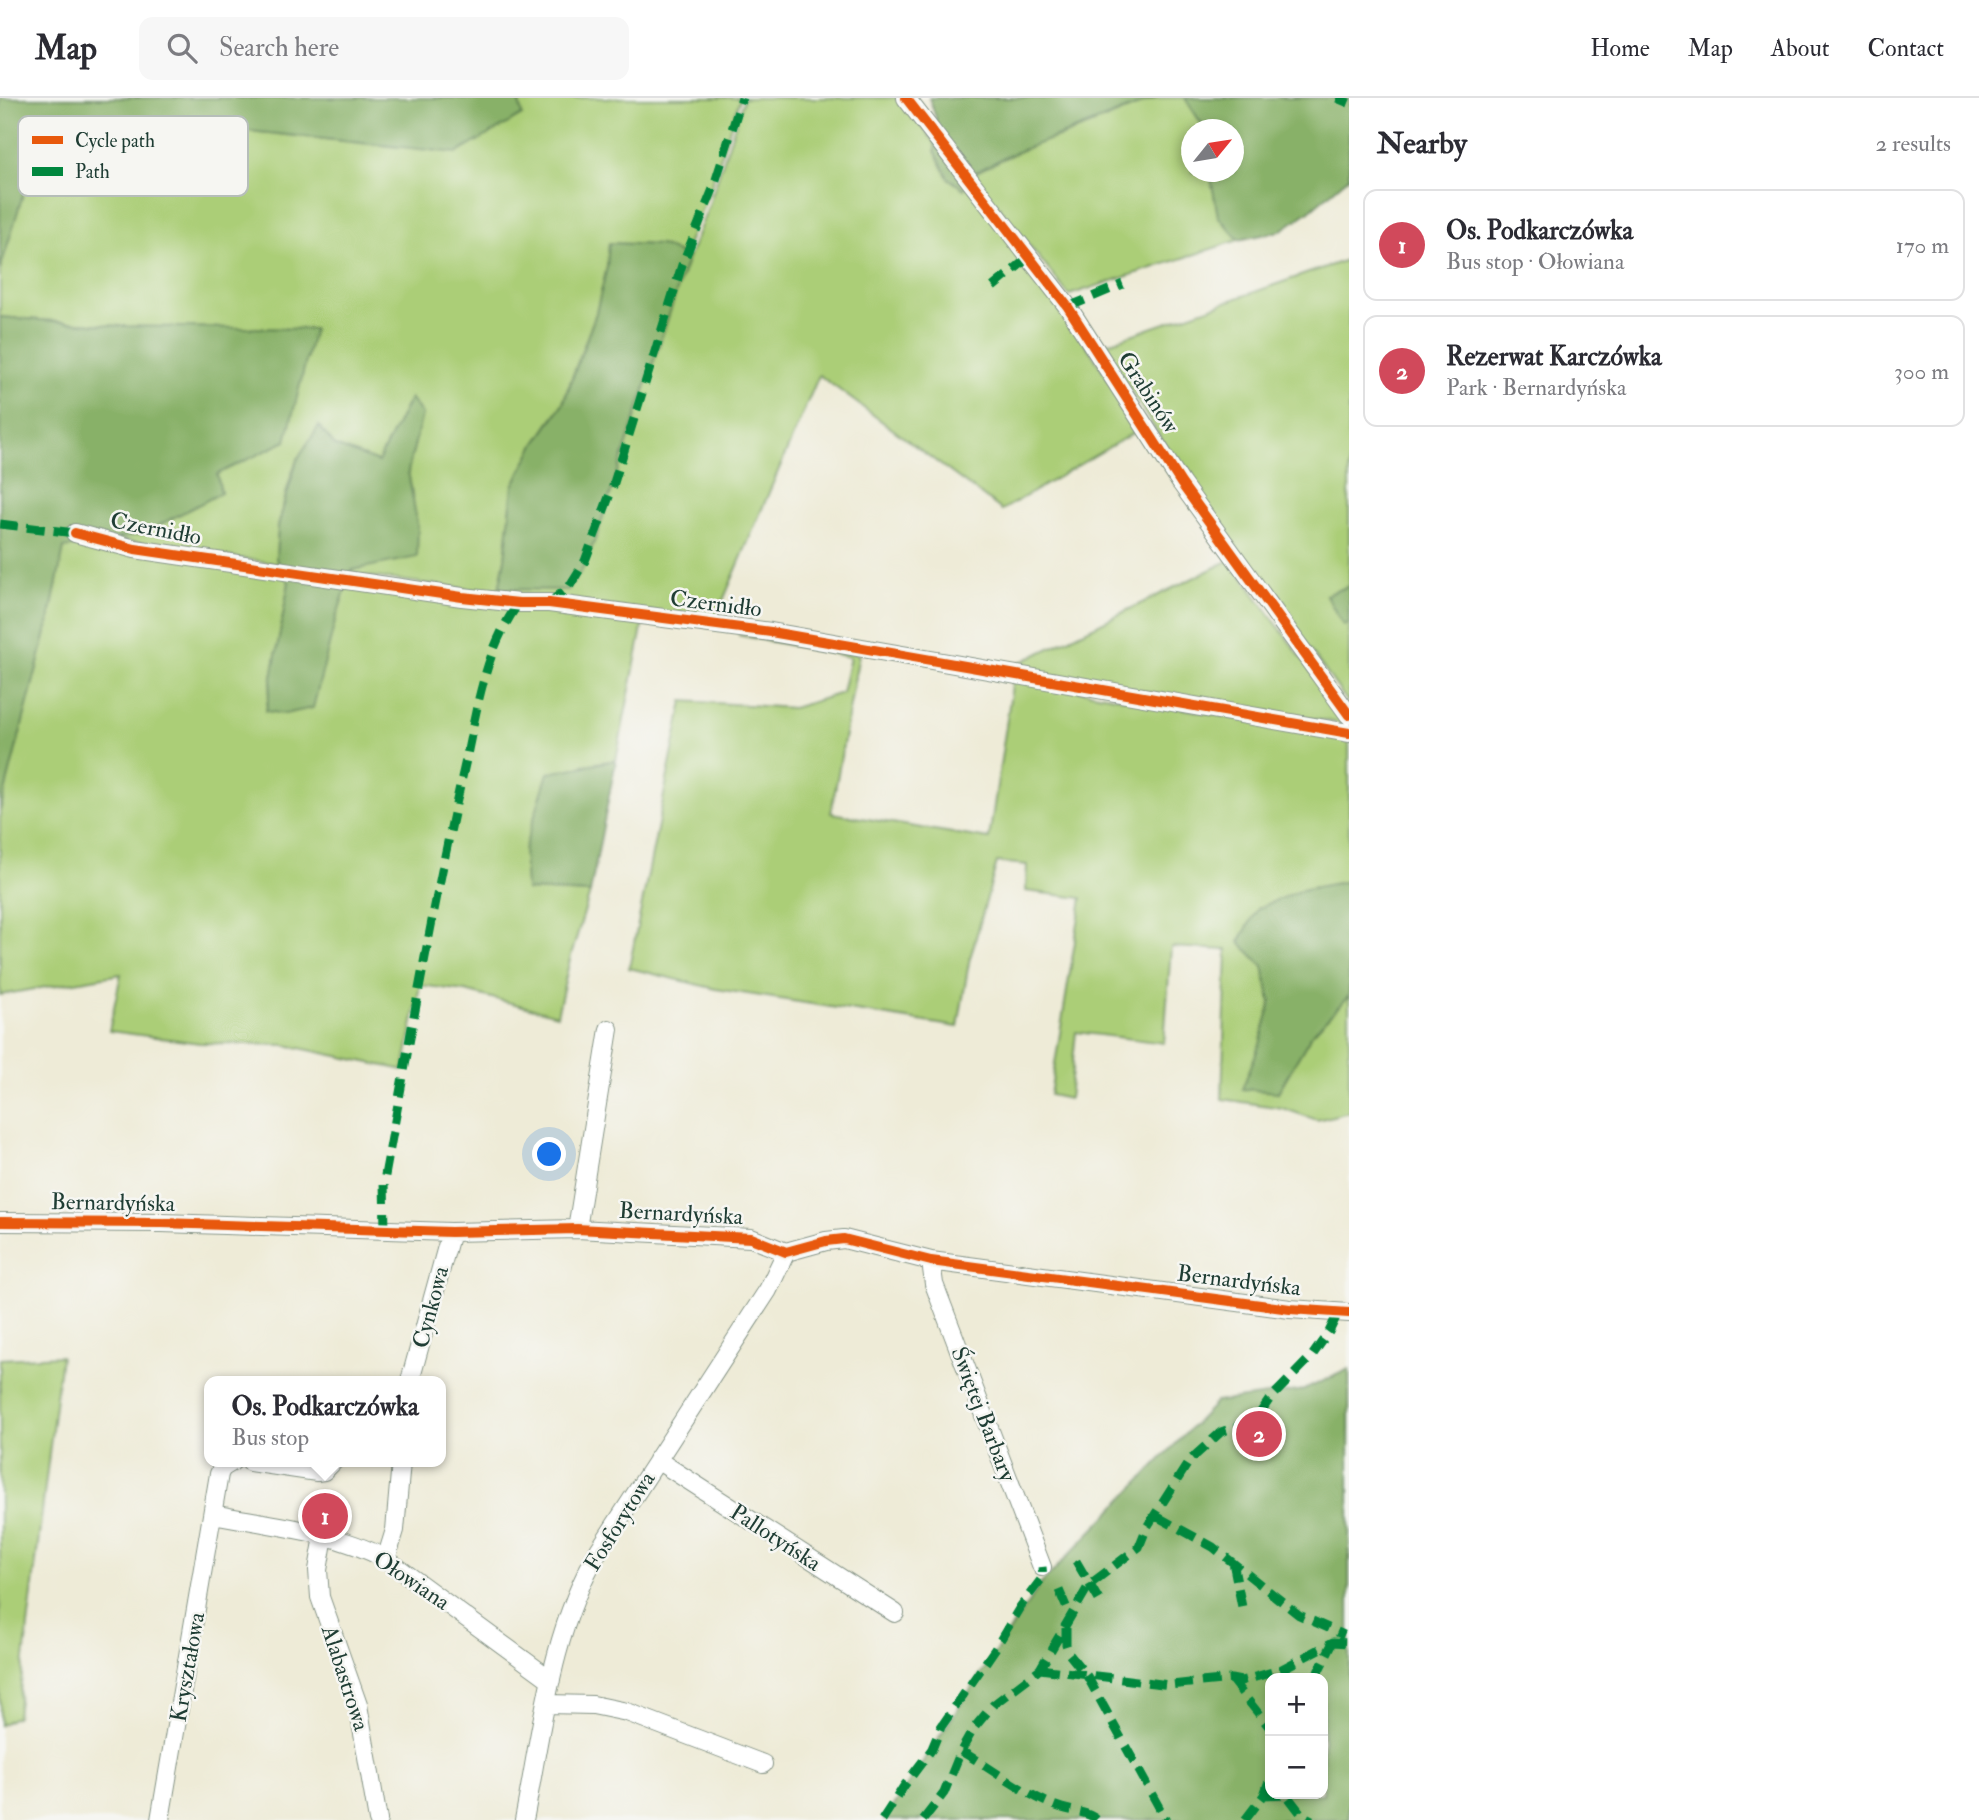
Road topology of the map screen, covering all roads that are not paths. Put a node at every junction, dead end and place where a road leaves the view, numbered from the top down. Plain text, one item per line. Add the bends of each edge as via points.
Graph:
1 (906, 98) edge
2 (75, 533) dead end
3 (1349, 715) edge
4 (1349, 733) edge
5 (609, 1029) dead end
6 (0, 1222) edge
7 (577, 1229) junction
8 (451, 1232) junction
9 (786, 1252) junction
10 (931, 1261) junction
11 (1349, 1313) edge
12 (411, 1376) edge
13 (657, 1460) junction
14 (224, 1467) edge
15 (284, 1467) edge
16 (328, 1467) edge
17 (400, 1467) edge
18 (213, 1514) junction
19 (324, 1536) junction
20 (386, 1559) junction
21 (1042, 1567) dead end
22 (895, 1614) dead end
23 (551, 1680) junction
24 (547, 1704) junction
25 (763, 1764) dead end
26 (160, 1820) edge
27 (378, 1820) edge
28 (524, 1820) edge

1 - 3 street, Grabinów via 1068,307 1181,483
2 - 4 street, Czernidło via 135,549 435,593 771,632
5 - 7 street
6 - 8 street, Bernardyńska
7 - 8 street, Bernardyńska
7 - 9 street, Bernardyńska via 751,1238
8 - 12 street, Cynkowa
9 - 10 street, Bernardyńska via 844,1240
9 - 13 street, Fosforytowa via 768,1290
10 - 11 street, Bernardyńska
10 - 21 street, Świętej Barbary via 933,1284
13 - 22 street, Pallotyńska
13 - 23 street, Fosforytowa via 588,1571 563,1633
14 - 18 street, Kryształowa
15 - 16 street via 317,1472
17 - 20 street
18 - 19 street, Ołowiana
18 - 26 street, Kryształowa
19 - 20 street, Ołowiana
19 - 27 street, Alabastrowa via 318,1570 320,1597 358,1705
20 - 23 street, Ołowiana
23 - 24 street, Fosforytowa
24 - 25 street via 593,1705 627,1712
24 - 28 street, Fosforytowa

